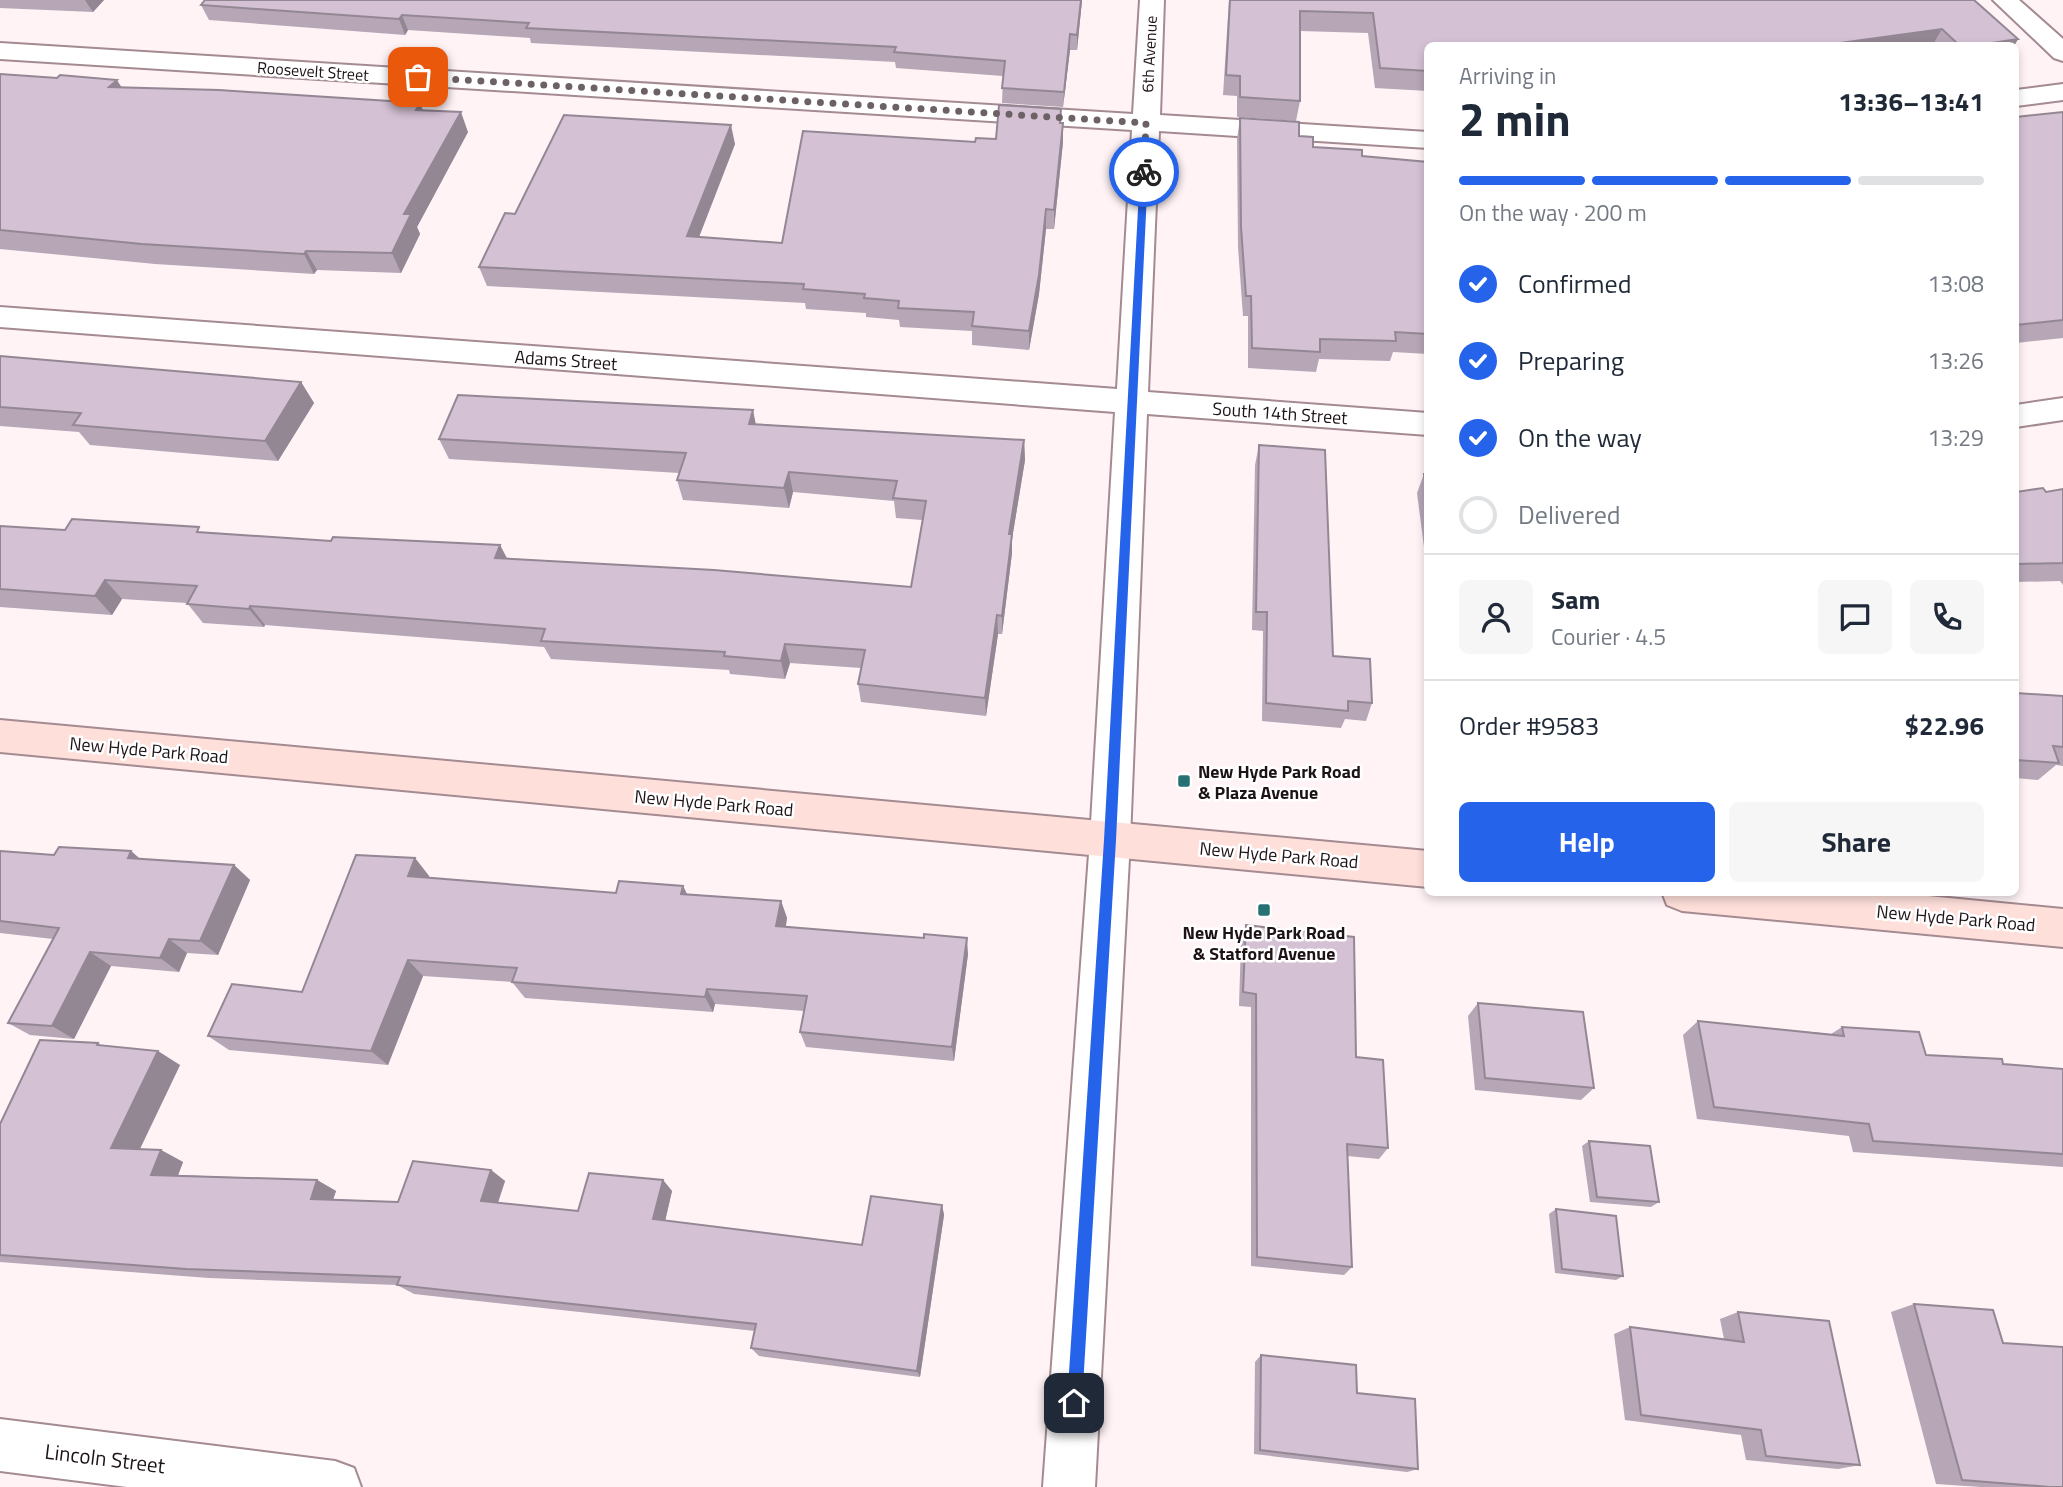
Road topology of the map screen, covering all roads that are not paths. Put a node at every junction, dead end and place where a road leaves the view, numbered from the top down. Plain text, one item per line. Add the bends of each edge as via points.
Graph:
1 (1152, 0) edge
2 (2005, 0) edge
3 (0, 51) edge
4 (2063, 52) edge
5 (2063, 92) edge
6 (2019, 98) edge
7 (1146, 123) junction
8 (1424, 140) edge
9 (0, 317) edge
10 (1133, 402) junction
11 (2063, 409) edge
12 (2019, 416) edge
13 (1424, 424) edge
14 (0, 736) edge
15 (1110, 840) junction
16 (1424, 869) edge
17 (1724, 896) edge
18 (2063, 928) edge
19 (0, 1445) edge
20 (335, 1487) edge
21 (1069, 1487) edge

1 - 7 street, 6th Avenue
2 - 4 street
3 - 7 street, Roosevelt Street
5 - 6 street
7 - 8 street, Roosevelt Street
7 - 10 street, 6th Avenue
9 - 10 street, Adams Street
10 - 13 street, South 14th Street
10 - 15 street, 6th Avenue
11 - 12 street
14 - 15 main road, New Hyde Park Road
15 - 16 main road, New Hyde Park Road
15 - 21 street, 6th Avenue
17 - 18 main road, New Hyde Park Road
19 - 20 street, Lincoln Street

